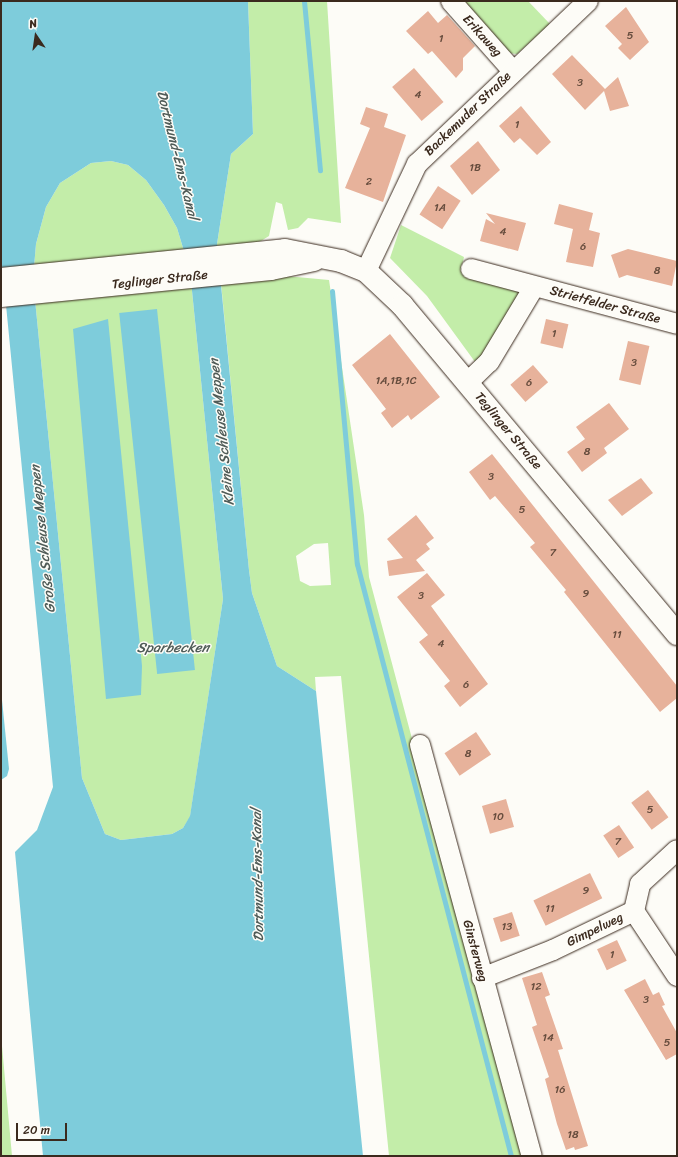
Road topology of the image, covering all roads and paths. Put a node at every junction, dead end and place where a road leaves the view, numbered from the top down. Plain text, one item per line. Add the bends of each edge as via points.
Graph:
1 (451, 1) edge
2 (588, 1) edge
3 (513, 71) junction
4 (319, 258) junction
5 (471, 269) dead end
6 (366, 271) junction
7 (1, 279) edge
8 (41, 284) junction
9 (534, 287) junction
10 (1, 296) edge
11 (677, 324) edge
12 (468, 382) junction
13 (677, 634) edge
14 (420, 745) dead end
15 (677, 850) edge
16 (634, 911) junction
17 (677, 976) edge
18 (482, 978) junction
19 (532, 1156) edge

1 - 3 street, Erikaweg
2 - 3 street, Backemuder Straße
3 - 6 street, Backemuder Straße via 417,164
4 - 6 street, Teglinger Straße via 341,261
4 - 8 street, Teglinger Straße via 271,269 190,278
4 - 8 street, Teglinger Straße via 285,250 175,261
5 - 9 street, Strietfelder Straße
6 - 12 street, Teglinger Straße via 402,305
7 - 8 street, Teglinger Straße
8 - 10 street, Teglinger Straße
9 - 11 street, Strietfelder Straße
9 - 12 street, Strietfelder Straße via 489,362
12 - 13 street, Teglinger Straße
14 - 18 street, Ginsterweg
15 - 16 street, Gimpelweg via 640,884
16 - 17 street
16 - 18 street, Gimpelweg via 553,950
18 - 19 street, Ginsterweg

